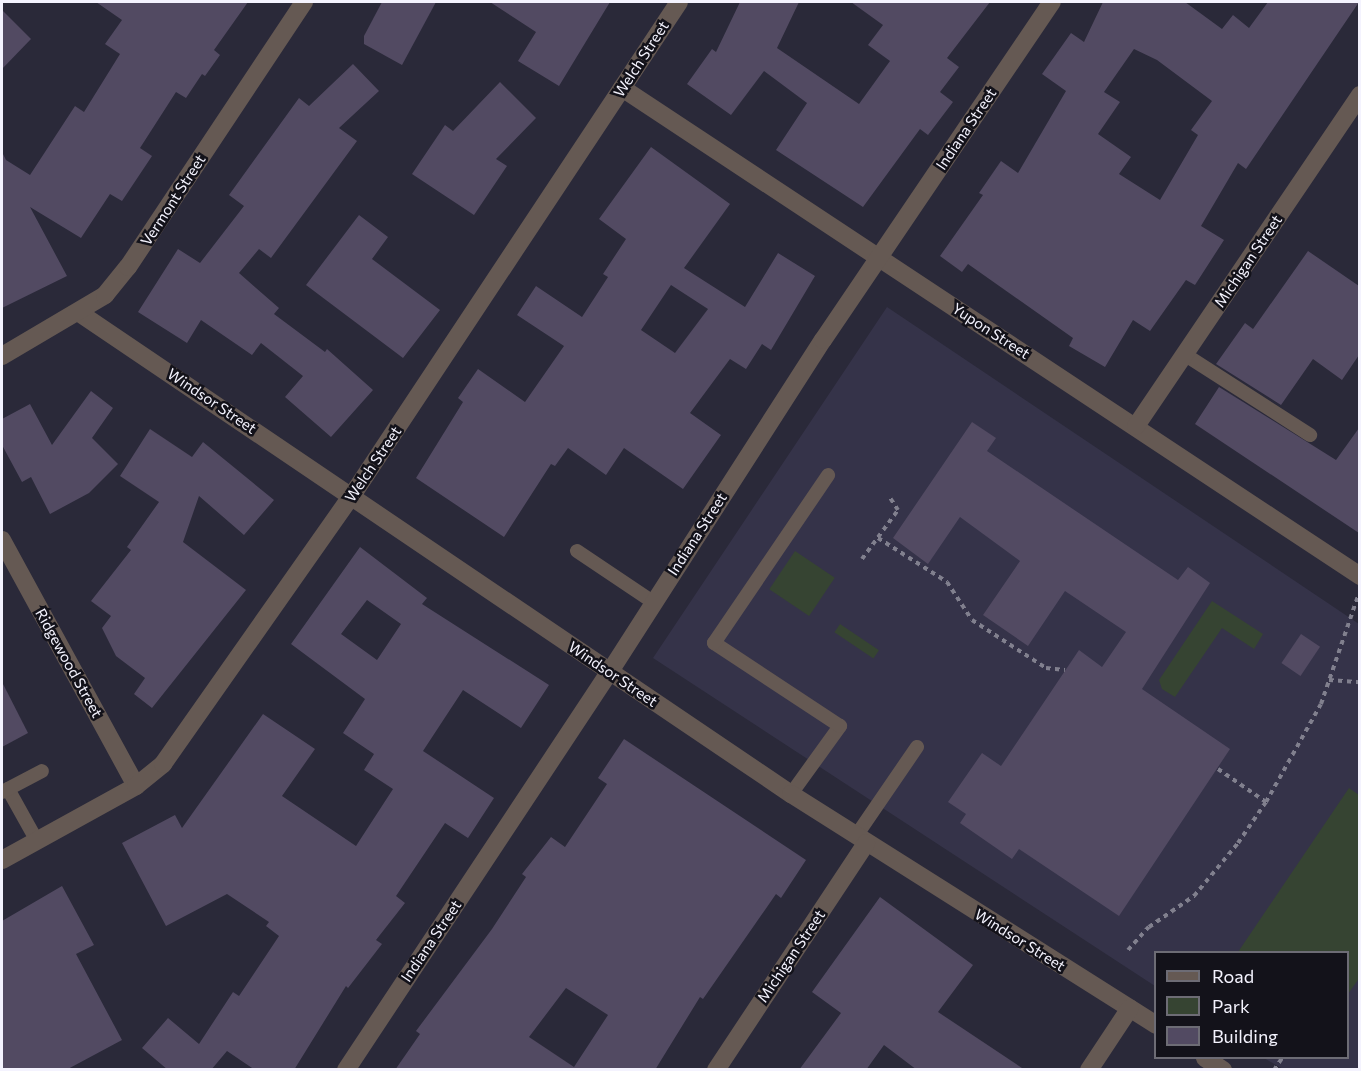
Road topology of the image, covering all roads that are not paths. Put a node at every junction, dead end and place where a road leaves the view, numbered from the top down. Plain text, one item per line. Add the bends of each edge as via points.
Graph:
1 (304, 2) edge
2 (679, 2) edge
3 (1052, 2) edge
4 (622, 88) junction
5 (1359, 95) edge
6 (880, 257) junction
7 (78, 312) junction
8 (1184, 354) junction
9 (2, 356) edge
10 (1136, 426) junction
11 (1310, 435) dead end
12 (828, 476) dead end
13 (353, 494) junction
14 (2, 540) edge
15 (577, 551) dead end
16 (1359, 576) edge
17 (653, 602) junction
18 (609, 673) junction
19 (917, 747) dead end
20 (42, 771) dead end
21 (136, 786) junction
22 (5, 790) edge
23 (791, 794) junction
24 (861, 840) junction
25 (37, 841) junction
26 (2, 860) edge
27 (1130, 1008) junction
28 (1154, 1024) edge
29 (1206, 1059) edge
30 (346, 1070) edge
31 (716, 1070) edge
32 (1089, 1070) edge
33 (1223, 1070) edge

1 - 7 street, Vermont Street via 128,267 105,295
2 - 4 street, Welch Street
3 - 6 street, Indiana Street
4 - 6 street, Yupon Street
4 - 13 street, Welch Street
5 - 8 street, Michigan Street
6 - 10 street, Yupon Street
6 - 17 street, Indiana Street
7 - 9 street, Vermont Street
7 - 13 street, Windsor Street
8 - 10 street, Michigan Street
8 - 11 lane
10 - 16 street, Yupon Street
12 - 23 lane via 714,643 840,726
13 - 18 street, Windsor Street
13 - 21 street, Welch Street via 182,739 160,768
14 - 21 street, Ridgewood Street
15 - 17 lane
17 - 18 street, Indiana Street
18 - 23 street, Windsor Street
18 - 30 street, Indiana Street
19 - 24 lane
20 - 22 lane
21 - 25 street, Welch Street
22 - 25 lane
23 - 24 street, Windsor Street
24 - 27 street, Windsor Street
24 - 31 street, Michigan Street
25 - 26 street, Welch Street
27 - 28 street, Windsor Street
27 - 32 street
29 - 33 street

